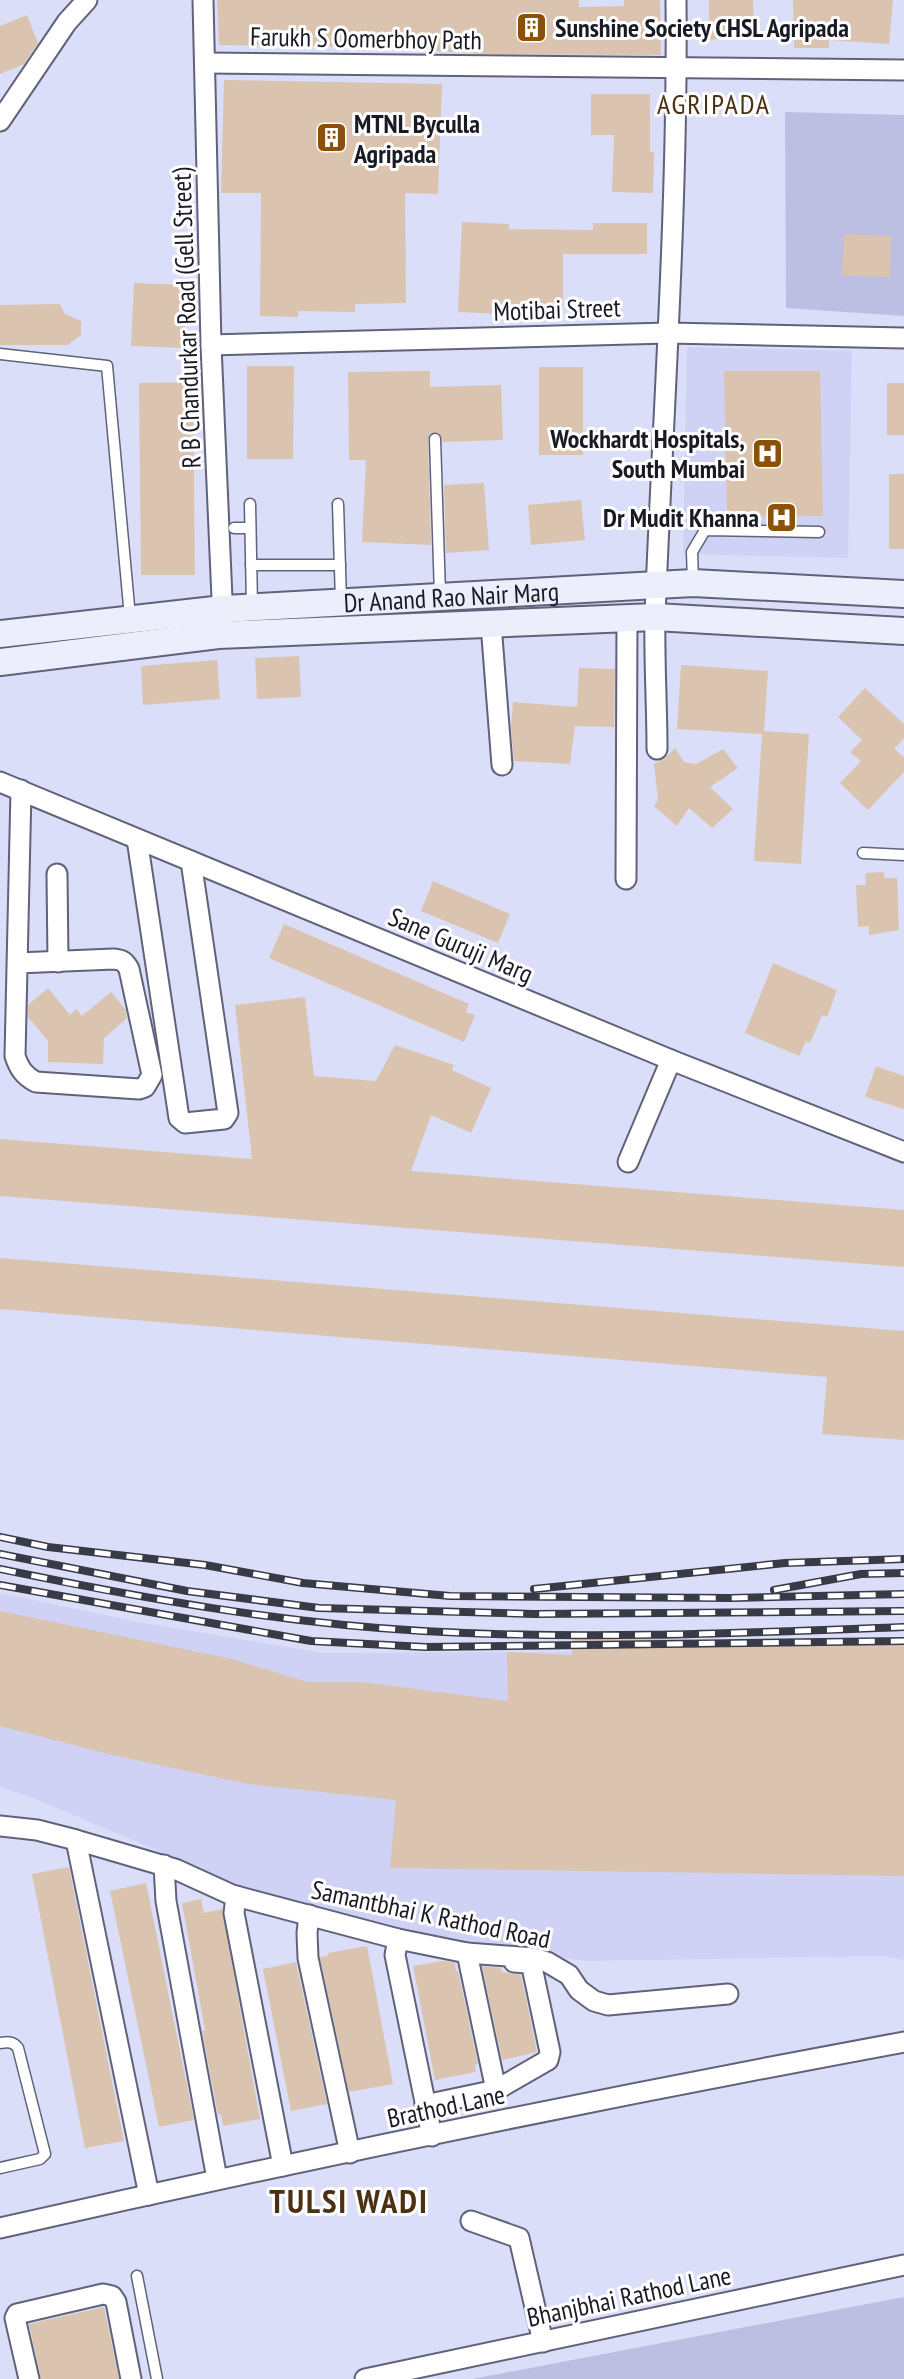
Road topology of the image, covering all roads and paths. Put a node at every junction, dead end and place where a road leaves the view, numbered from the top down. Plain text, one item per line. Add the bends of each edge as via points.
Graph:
1 (87, 0) edge
2 (203, 0) edge
3 (676, 0) edge
4 (205, 63) junction
5 (677, 69) junction
6 (904, 70) edge
7 (0, 121) edge
8 (668, 333) junction
9 (904, 338) edge
10 (211, 345) junction
11 (0, 354) edge
12 (435, 439) dead end
13 (250, 504) dead end
14 (338, 504) dead end
15 (234, 528) dead end
16 (250, 528) junction
17 (819, 533) dead end
18 (251, 565) junction
19 (340, 565) junction
20 (693, 583) junction
21 (658, 585) junction
22 (904, 594) edge
23 (440, 595) junction
24 (341, 601) junction
25 (252, 607) junction
26 (223, 609) junction
27 (655, 617) junction
28 (627, 618) junction
29 (130, 619) junction
30 (491, 624) junction
31 (904, 631) edge
32 (0, 634) edge
33 (224, 635) junction
34 (0, 662) edge
35 (657, 749) dead end
36 (502, 765) dead end
37 (0, 782) edge
38 (20, 790) junction
39 (137, 839) junction
40 (863, 853) dead end
41 (904, 855) edge
42 (191, 861) junction
43 (57, 874) dead end
44 (626, 879) dead end
45 (58, 962) junction
46 (17, 963) junction
47 (671, 1060) junction
48 (904, 1152) edge
49 (628, 1162) dead end
50 (0, 1826) edge
51 (76, 1840) junction
52 (164, 1865) junction
53 (236, 1895) junction
54 (309, 1915) junction
55 (398, 1939) junction
56 (468, 1958) junction
57 (729, 1994) dead end
58 (904, 2042) edge
59 (0, 2043) edge
60 (496, 2091) junction
61 (425, 2105) junction
62 (432, 2136) junction
63 (350, 2153) junction
64 (283, 2166) junction
65 (0, 2168) edge
66 (217, 2179) junction
67 (149, 2194) junction
68 (471, 2221) dead end
69 (0, 2228) edge
70 (904, 2265) edge
71 (137, 2276) dead end
72 (543, 2342) junction
73 (29, 2379) edge
74 (131, 2379) edge
75 (157, 2379) edge
76 (365, 2379) edge

1 - 7 street
2 - 4 street, R B Chandurkar Road (Gell Street)
3 - 5 street
4 - 5 street, Farukh S Oomerbhoy Path
4 - 10 street, R B Chandurkar Road (Gell Street)
5 - 6 street, Farukh S Oomerbhoy Path
5 - 8 street
8 - 9 street, Motibai Street
8 - 10 street, Motibai Street
8 - 21 street
10 - 26 street, R B Chandurkar Road (Gell Street)
11 - 29 lane via 107,366
12 - 23 lane
13 - 16 lane
14 - 19 lane
15 - 16 lane
16 - 18 lane
17 - 20 lane via 705,530 692,552
18 - 19 lane
18 - 25 lane
19 - 24 lane
20 - 21 main road, Dr Anand Rao Nair Marg
20 - 22 main road, Dr Anand Rao Nair Marg
21 - 23 main road, Dr Anand Rao Nair Marg
21 - 27 street
23 - 24 main road, Dr Anand Rao Nair Marg
24 - 25 main road, Dr Anand Rao Nair Marg
25 - 26 main road, Dr Anand Rao Nair Marg
26 - 29 main road, Dr Anand Rao Nair Marg
26 - 33 street, R B Chandurkar Road (Gell Street)
27 - 28 main road, Dr Anand Rao Nair Marg
27 - 31 main road, Dr Anand Rao Nair Marg
27 - 35 street
28 - 30 main road, Dr Anand Rao Nair Marg
28 - 44 street
29 - 32 main road, Dr Anand Rao Nair Marg
30 - 33 main road, Dr Anand Rao Nair Marg
30 - 36 street
33 - 34 main road, Dr Anand Rao Nair Marg
37 - 38 street, Sane Guruji Marg
38 - 39 street, Sane Guruji Marg
38 - 46 street
39 - 42 street, Sane Guruji Marg
39 - 42 street via 179,1118 185,1123 223,1119 228,1113
40 - 41 lane
42 - 47 street, Sane Guruji Marg
43 - 45 street
45 - 46 street
45 - 46 street via 114,959 125,963 152,1075 145,1087 27,1078 15,1056
47 - 48 street, Sane Guruji Marg
47 - 49 street
50 - 51 street, Samantbhai K Rathod Road
51 - 52 street, Samantbhai K Rathod Road
51 - 67 street
52 - 53 street, Samantbhai K Rathod Road
52 - 66 street via 166,1901
53 - 54 street, Samantbhai K Rathod Road
53 - 64 street via 234,1913
54 - 55 street, Samantbhai K Rathod Road
54 - 63 street via 308,1958
55 - 56 street, Samantbhai K Rathod Road
55 - 61 street via 395,1955
56 - 57 street, Samantbhai K Rathod Road via 547,1962 569,1975 594,2001 608,2005
56 - 60 street
56 - 60 street via 532,1967 550,2052 548,2060
58 - 62 street, Brathod Lane
59 - 65 lane via 18,2048 45,2154 40,2160
60 - 61 street
61 - 62 street
62 - 63 street, Brathod Lane
63 - 64 street, Brathod Lane
64 - 66 street, Brathod Lane
66 - 67 street, Brathod Lane
67 - 69 street, Brathod Lane
68 - 72 street via 519,2238
70 - 72 street, Bhanjbhai Rathod Lane
71 - 75 lane
72 - 76 street, Bhanjbhai Rathod Lane
73 - 74 street via 17,2314 103,2294 116,2302

